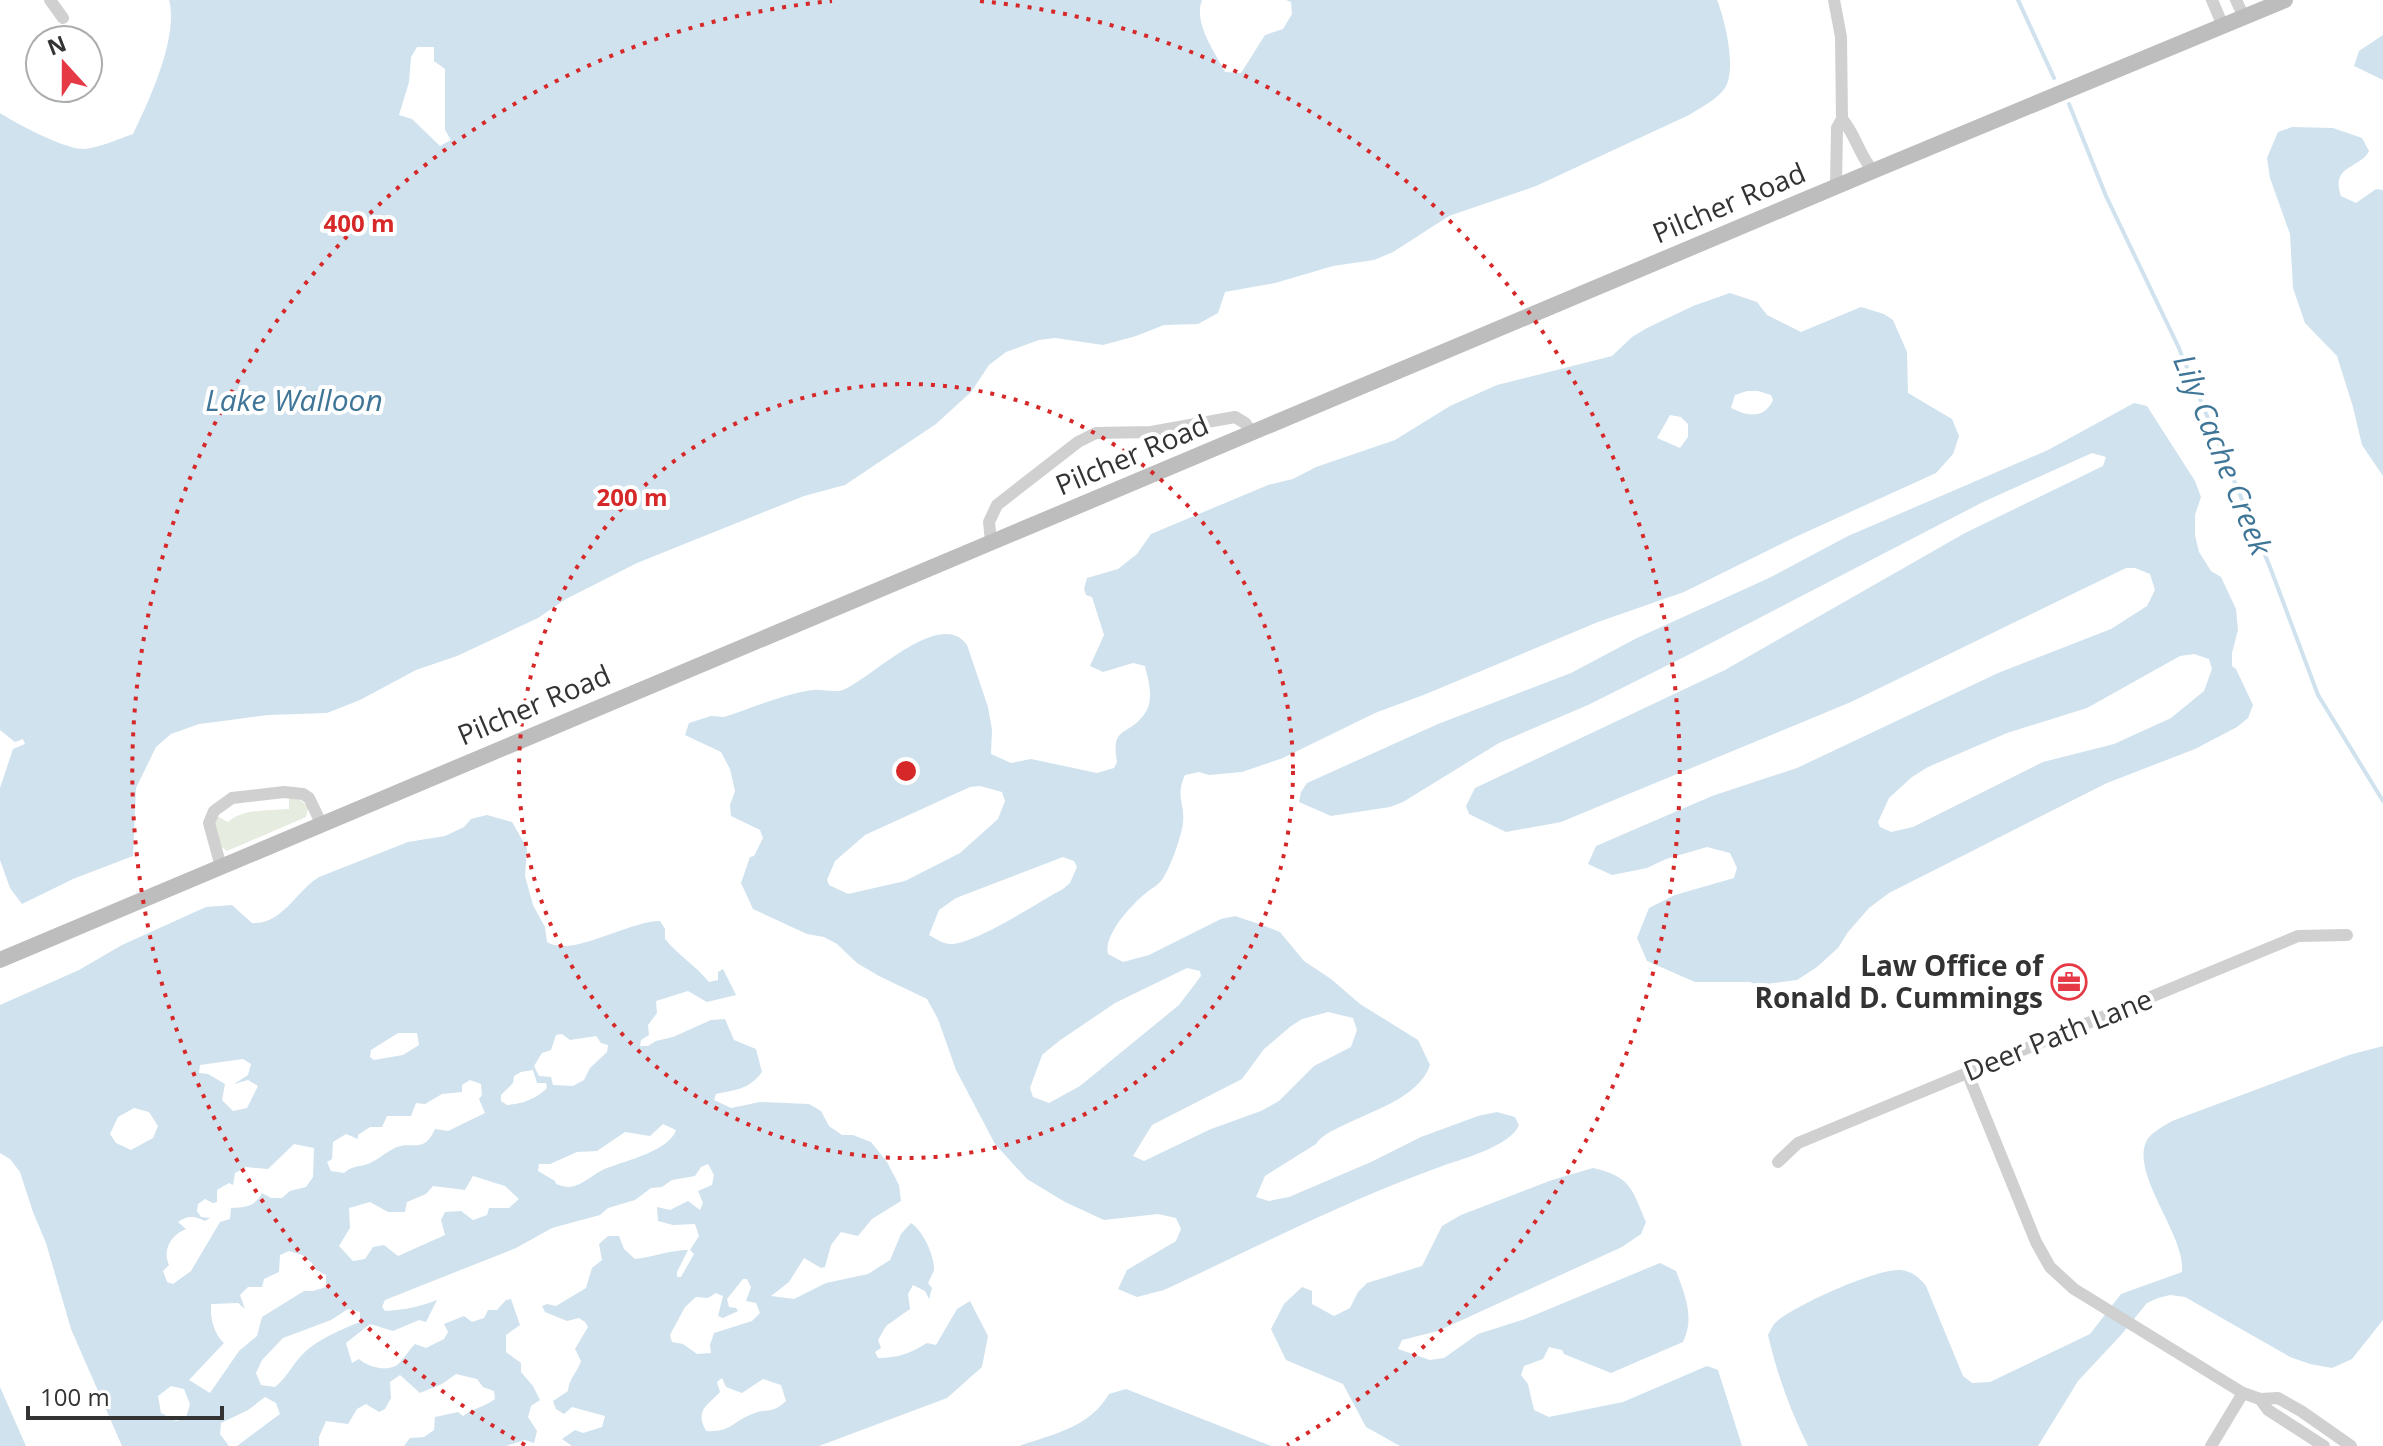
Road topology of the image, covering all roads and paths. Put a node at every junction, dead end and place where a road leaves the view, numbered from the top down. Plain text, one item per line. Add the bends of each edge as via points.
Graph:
1 (50, 0) edge
2 (1834, 0) edge
3 (2212, 0) edge
4 (2236, 0) edge
5 (2285, 0) edge
6 (2244, 17) junction
7 (63, 18) dead end
8 (2223, 26) junction
9 (1842, 119) junction
10 (1873, 171) junction
11 (1836, 186) junction
12 (1252, 432) junction
13 (991, 542) junction
14 (321, 823) junction
15 (221, 867) junction
16 (2347, 935) dead end
17 (0, 960) edge
18 (1967, 1072) junction
19 (1778, 1162) dead end
20 (2243, 1393) junction
21 (2260, 1399) junction
22 (2211, 1446) edge
23 (2324, 1446) edge
24 (2351, 1446) edge

1 - 7 street
2 - 9 street via 1841,37
3 - 8 street
4 - 6 street
5 - 6 street, Pilcher Road
6 - 8 street, Pilcher Road
8 - 10 street, Pilcher Road
9 - 10 street
9 - 11 street via 1837,128
10 - 11 street, Pilcher Road
11 - 12 street, Pilcher Road
12 - 13 street, Pilcher Road
12 - 13 street via 1235,417 1160,431 1096,433 997,505 989,522
13 - 14 street, Pilcher Road
14 - 15 street, Pilcher Road
14 - 15 street via 303,794 232,798 214,811 209,823
15 - 17 street, Pilcher Road
16 - 18 street, Deer Path Lane via 2298,936
18 - 19 street, Deer Path Lane via 1798,1143
18 - 20 street via 2042,1254 2063,1281
20 - 21 street
20 - 22 street
21 - 23 street via 2268,1410
21 - 24 street via 2278,1398

